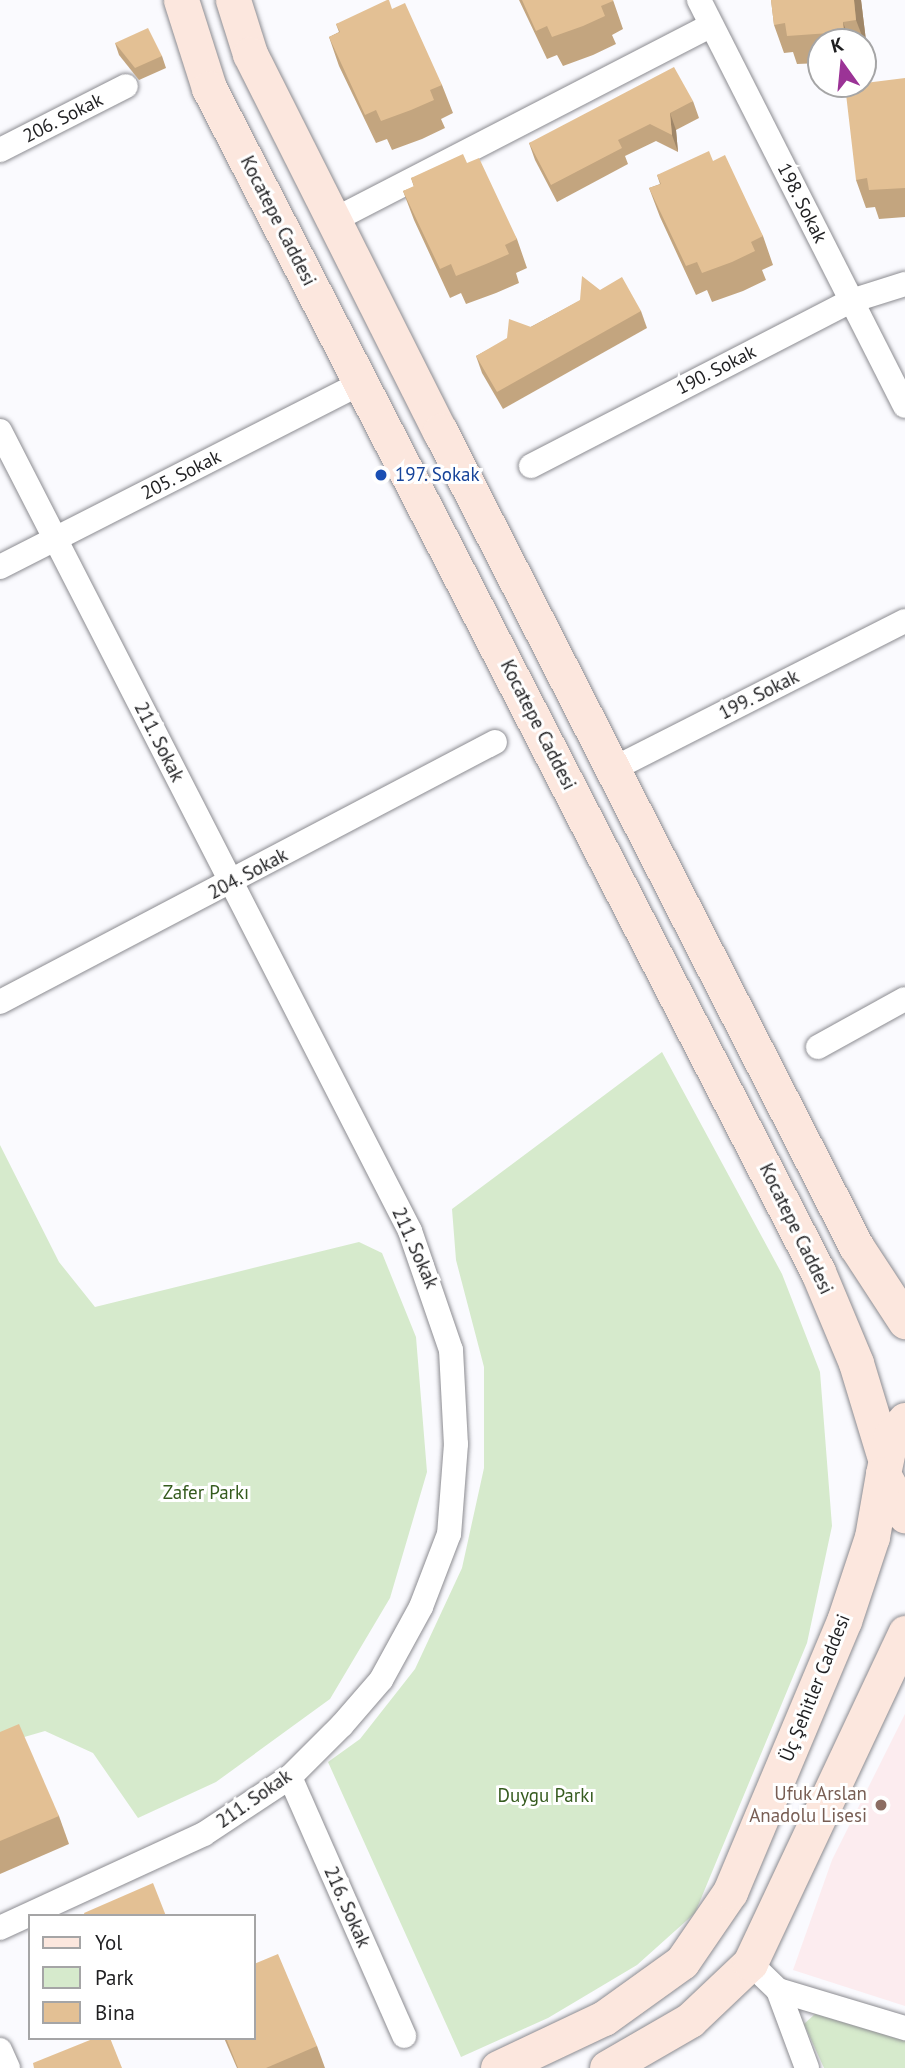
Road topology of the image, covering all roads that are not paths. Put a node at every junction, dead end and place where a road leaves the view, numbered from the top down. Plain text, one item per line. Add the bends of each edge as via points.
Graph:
1 (181, 0) edge
2 (233, 0) edge
3 (699, 0) edge
4 (711, 25) junction
5 (126, 86) dead end
6 (0, 150) edge
7 (334, 220) junction
8 (905, 284) edge
9 (851, 301) junction
10 (361, 383) junction
11 (905, 407) edge
12 (0, 431) edge
13 (531, 466) dead end
14 (55, 539) junction
15 (0, 567) edge
16 (905, 621) edge
17 (495, 742) dead end
18 (613, 769) junction
19 (231, 883) junction
20 (905, 999) edge
21 (0, 1002) edge
22 (818, 1047) dead end
23 (905, 1321) edge
24 (905, 1420) edge
25 (883, 1465) junction
26 (905, 1515) edge
27 (905, 1633) edge
28 (290, 1777) junction
29 (30, 1914) edge
30 (28, 1915) edge
31 (0, 1928) edge
32 (750, 1963) junction
33 (778, 1990) junction
34 (905, 2028) edge
35 (404, 2036) dead end
36 (0, 2050) edge
37 (8, 2068) edge
38 (498, 2068) edge
39 (607, 2068) edge
40 (807, 2068) edge

1 - 10 main road, Kocatepe Caddesi via 209,88
2 - 7 main road via 250,54
3 - 4 street, 198. Sokak
4 - 7 street
4 - 9 street, 198. Sokak
5 - 6 street, 206. Sokak
7 - 18 main road
8 - 9 street, 190. Sokak
9 - 11 street, 198. Sokak
9 - 13 street, 190. Sokak
10 - 14 street, 205. Sokak
10 - 25 main road, Kocatepe Caddesi via 818,1272 856,1363
12 - 14 street, 211. Sokak
14 - 15 street, 205. Sokak
14 - 19 street, 211. Sokak
16 - 18 street, 199. Sokak
17 - 19 street, 204. Sokak
18 - 23 main road via 856,1247
19 - 21 street, 204. Sokak
19 - 28 street, 211. Sokak via 410,1231 451,1350 456,1444 449,1534 421,1607 381,1681
20 - 22 street
24 - 25 main road
25 - 26 main road, Kocatepe Caddesi
25 - 38 main road, Üç Şehitler Caddesi via 872,1537 844,1621 730,1892 682,1962 604,2018
27 - 32 main road
28 - 29 street, 211. Sokak via 204,1834
28 - 35 street, 216. Sokak
30 - 31 street, 211. Sokak
32 - 33 street
32 - 39 main road via 690,2021
33 - 34 street
33 - 40 street
36 - 37 street

